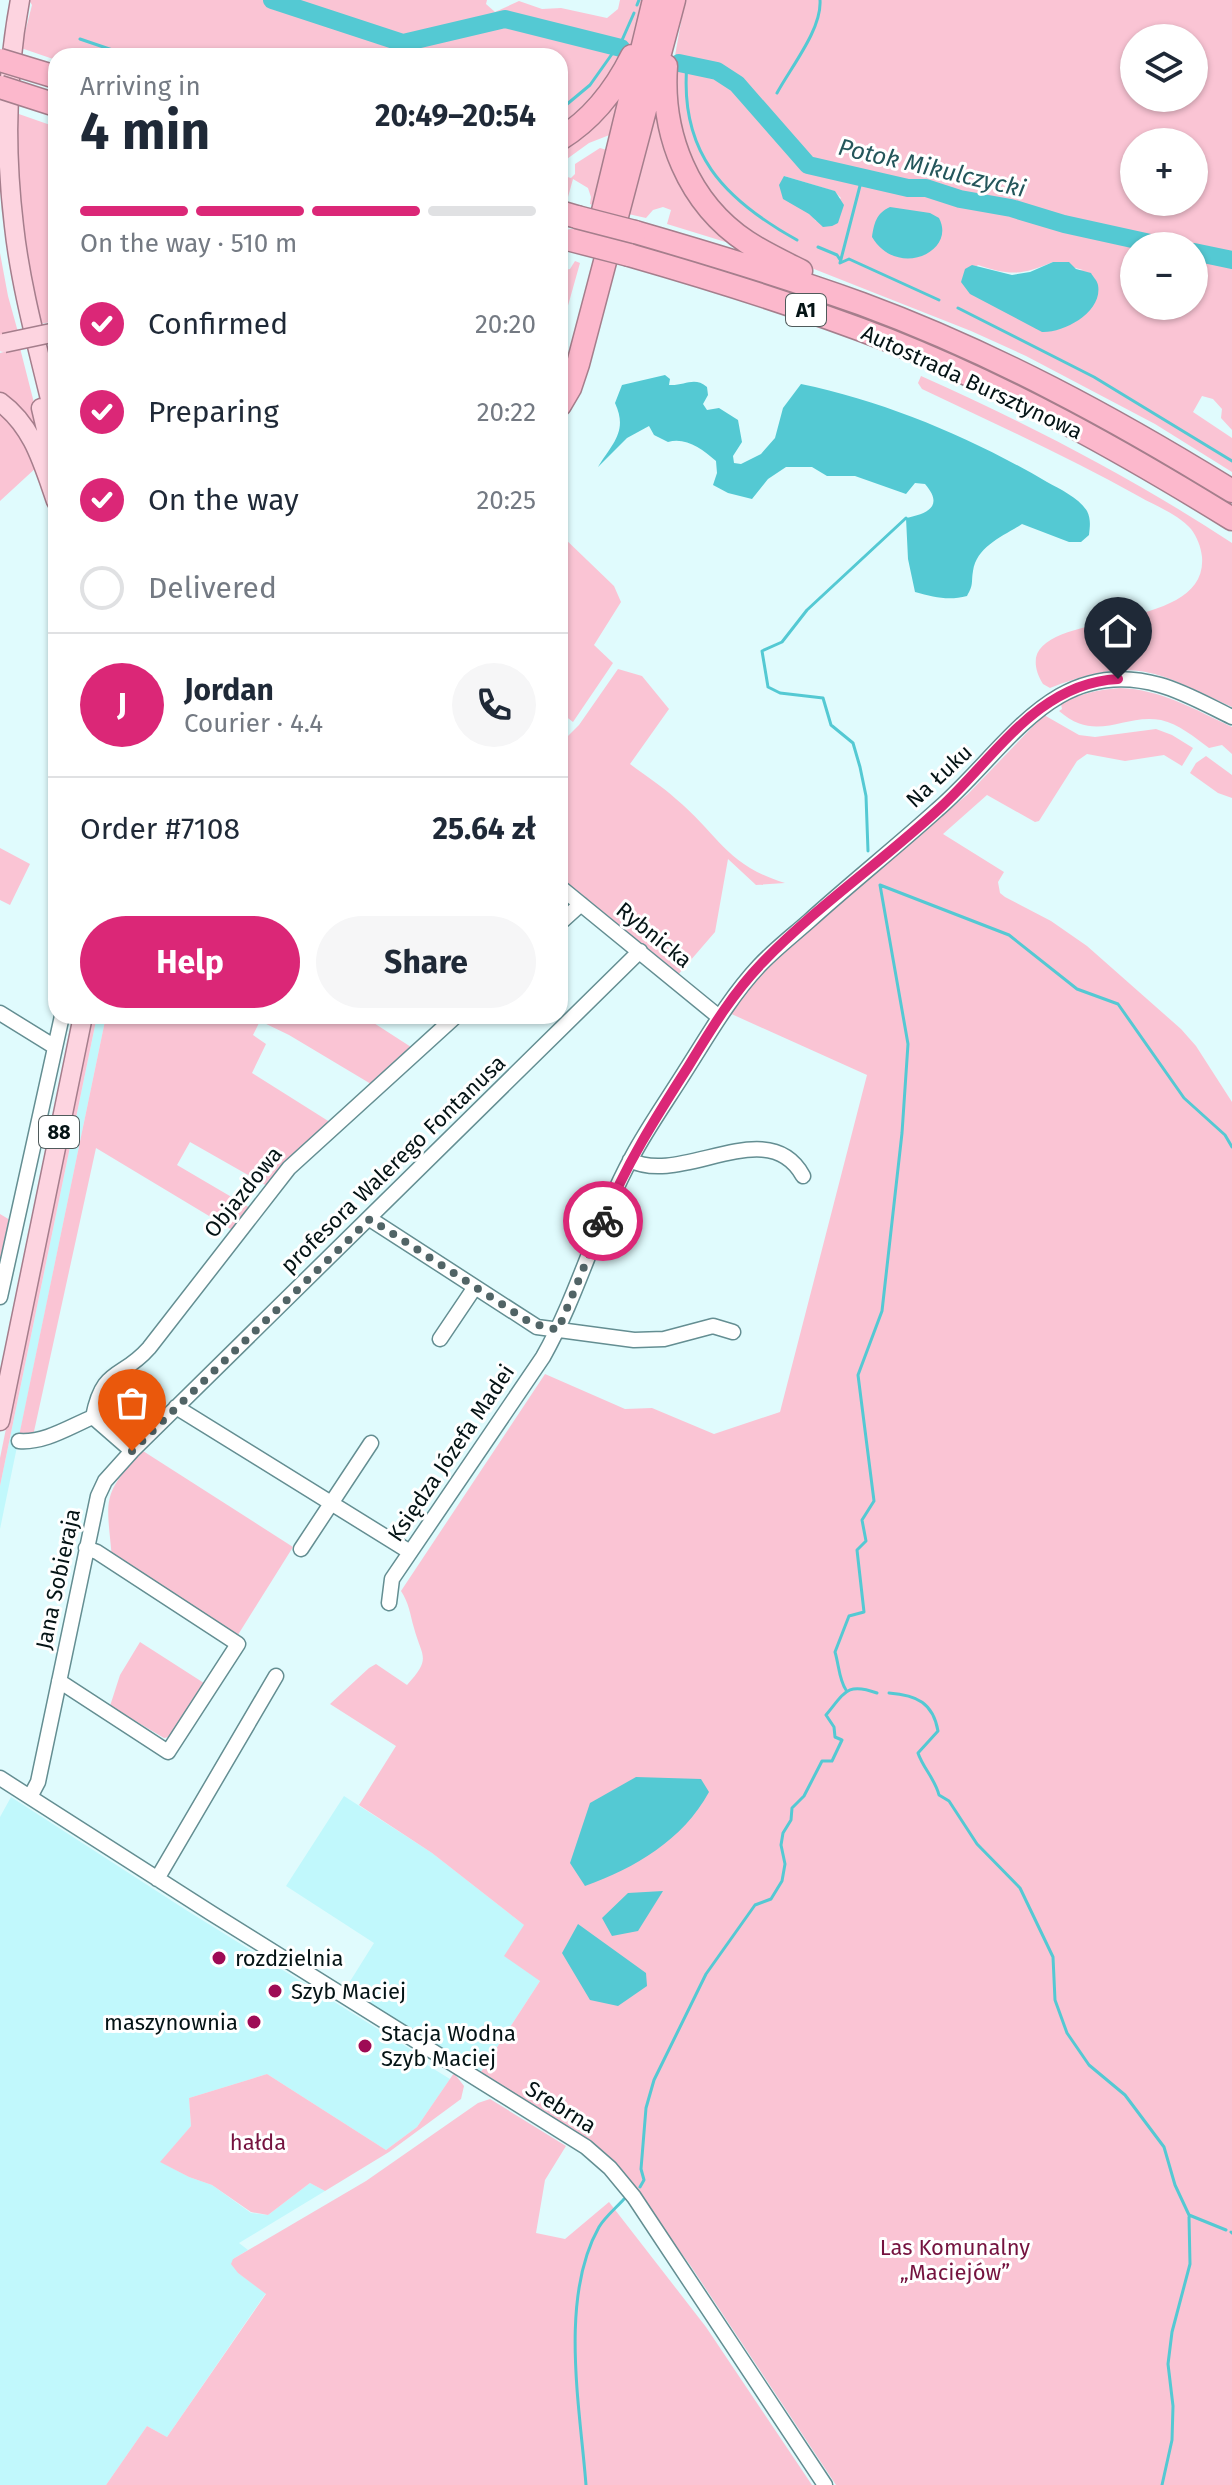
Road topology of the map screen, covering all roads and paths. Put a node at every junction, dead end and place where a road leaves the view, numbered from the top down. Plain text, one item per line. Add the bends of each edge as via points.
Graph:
1 (9, 0) edge
2 (20, 0) edge
3 (654, 0) edge
4 (676, 0) edge
5 (647, 26) junction
6 (0, 61) edge
7 (48, 75) edge
8 (0, 87) edge
9 (48, 102) edge
10 (568, 133) edge
11 (0, 197) edge
12 (569, 215) edge
13 (568, 240) edge
14 (862, 304) junction
15 (48, 334) edge
16 (2, 344) edge
17 (568, 345) edge
18 (48, 384) edge
19 (568, 391) edge
20 (0, 402) edge
21 (48, 438) edge
22 (48, 478) edge
23 (1232, 491) edge
24 (1232, 519) edge
25 (1232, 717) edge
26 (568, 893) edge
27 (581, 904) junction
28 (568, 916) edge
29 (640, 951) junction
30 (0, 1013) edge
31 (719, 1017) junction
32 (568, 1022) edge
33 (60, 1024) edge
34 (70, 1024) edge
35 (81, 1024) edge
36 (447, 1024) edge
37 (566, 1024) edge
38 (55, 1047) junction
39 (630, 1160) junction
40 (803, 1176) dead end
41 (370, 1219) junction
42 (475, 1287) junction
43 (0, 1297) edge
44 (558, 1330) junction
45 (733, 1332) dead end
46 (440, 1339) dead end
47 (0, 1370) edge
48 (176, 1407) junction
49 (93, 1417) junction
50 (0, 1421) edge
51 (19, 1441) dead end
52 (371, 1443) dead end
53 (132, 1451) junction
54 (330, 1503) junction
55 (86, 1548) junction
56 (301, 1549) dead end
57 (410, 1552) junction
58 (389, 1603) dead end
59 (276, 1676) dead end
60 (59, 1681) junction
61 (0, 1778) edge
62 (30, 1797) junction
63 (157, 1879) junction
64 (825, 2485) edge

1 - 6 main road
2 - 18 main road via 8,143 14,228
3 - 5 highway
4 - 14 highway via 664,90 675,148 687,174 714,214 747,243
4 - 19 highway
5 - 10 highway via 609,95
5 - 17 highway
6 - 7 highway, bridge
8 - 9 highway, bridge
11 - 21 main road
12 - 14 highway, Autostrada Bursztynowa / A1, bridge via 752,266
13 - 24 highway, Autostrada Bursztynowa / A1, bridge via 799,307 890,341 1113,448
14 - 23 highway, Autostrada Bursztynowa / A1 via 1049,386
15 - 16 main road, bridge
20 - 22 main road via 29,433
25 - 31 street, Na Łuku via 1144,681 1106,680 1054,697 938,810 766,959
26 - 27 street, Rybnicka
27 - 28 street
27 - 29 street, Rybnicka
29 - 31 street, Rybnicka
29 - 32 street, profesora Walerego Fontanusa
30 - 38 street
31 - 39 street, Księdza Józefa Madei
33 - 38 street
34 - 47 main road, 88
35 - 50 main road, 88
36 - 49 street, Objazdowa via 283,1174 149,1348 107,1380
37 - 41 street, profesora Walerego Fontanusa
38 - 43 street
39 - 40 street via 653,1167 767,1148 792,1161
39 - 44 street, Księdza Józefa Madei
41 - 42 street
41 - 48 street, profesora Walerego Fontanusa
42 - 44 street via 537,1327
42 - 46 street
44 - 45 street via 647,1341 713,1326
44 - 57 street, Księdza Józefa Madei
48 - 53 street, profesora Walerego Fontanusa
48 - 54 street
49 - 51 street via 45,1438
49 - 53 street
52 - 54 street
53 - 55 street, Jana Sobieraja via 101,1488
54 - 56 street
54 - 57 street
55 - 60 street, Jana Sobieraja
55 - 60 street, Jana Sobieraja via 238,1644 168,1752
57 - 58 street, Księdza Józefa Madei via 389,1586
59 - 63 street
60 - 62 street, Jana Sobieraja via 38,1782
61 - 62 street, Srebrna
62 - 63 street, Srebrna
63 - 64 street, Srebrna via 586,2147 610,2168

